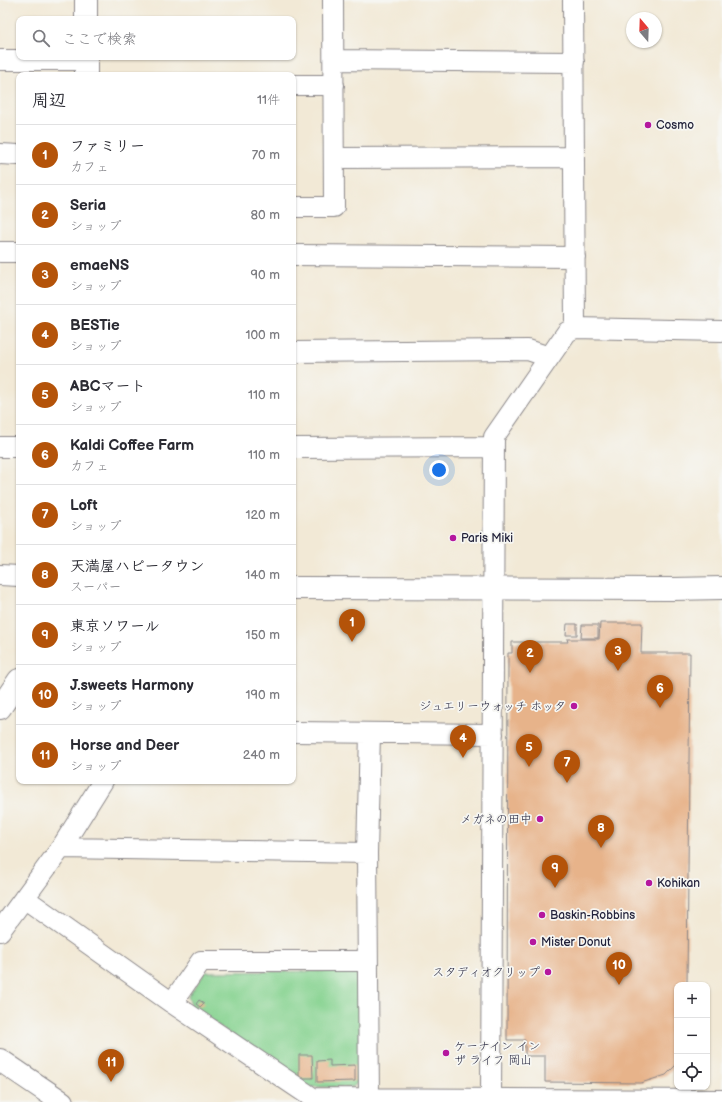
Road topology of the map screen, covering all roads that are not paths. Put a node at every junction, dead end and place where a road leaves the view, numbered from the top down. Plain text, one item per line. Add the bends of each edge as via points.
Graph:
1 (86, 0) edge
2 (333, 0) edge
3 (574, 0) edge
4 (86, 16) edge
5 (0, 60) edge
6 (334, 60) junction
7 (574, 62) junction
8 (86, 64) edge
9 (296, 85) edge
10 (334, 85) junction
11 (0, 154) edge
12 (16, 155) edge
13 (574, 157) junction
14 (335, 158) junction
15 (296, 207) edge
16 (0, 252) edge
17 (16, 252) edge
18 (296, 255) edge
19 (575, 257) junction
20 (575, 328) junction
21 (722, 331) edge
22 (296, 352) edge
23 (549, 357) junction
24 (0, 447) edge
25 (16, 447) edge
26 (493, 447) junction
27 (296, 448) edge
28 (0, 575) edge
29 (16, 576) edge
30 (296, 588) edge
31 (493, 588) junction
32 (722, 588) edge
33 (16, 684) edge
34 (0, 708) edge
35 (296, 732) edge
36 (370, 733) junction
37 (493, 734) junction
38 (102, 784) edge
39 (61, 848) junction
40 (367, 853) junction
41 (24, 898) junction
42 (0, 931) edge
43 (368, 961) junction
44 (172, 1003) junction
45 (0, 1060) edge
46 (369, 1098) junction
47 (312, 1100) edge
48 (491, 1100) edge
49 (722, 1100) edge
50 (62, 1102) edge

1 - 4 street
2 - 6 street
3 - 7 street
5 - 8 street
6 - 7 street
6 - 10 street
7 - 13 street
9 - 10 street
10 - 14 street
11 - 12 street
13 - 14 street
13 - 19 street
14 - 15 street via 334,207
16 - 17 street
18 - 19 street
19 - 20 street
20 - 21 street
20 - 23 street via 567,332
22 - 23 street via 528,350
23 - 26 street via 494,437
24 - 25 street
26 - 27 street
26 - 31 street
28 - 29 street
30 - 31 street
31 - 32 street
31 - 37 street
33 - 34 street
35 - 36 street
36 - 37 street
36 - 40 street
37 - 48 street
38 - 39 street
39 - 40 street
39 - 41 street
40 - 43 street
41 - 42 street
41 - 44 street
43 - 44 street via 201,961
43 - 46 street
44 - 47 street
45 - 50 street
46 - 47 street
46 - 48 street
48 - 49 street

